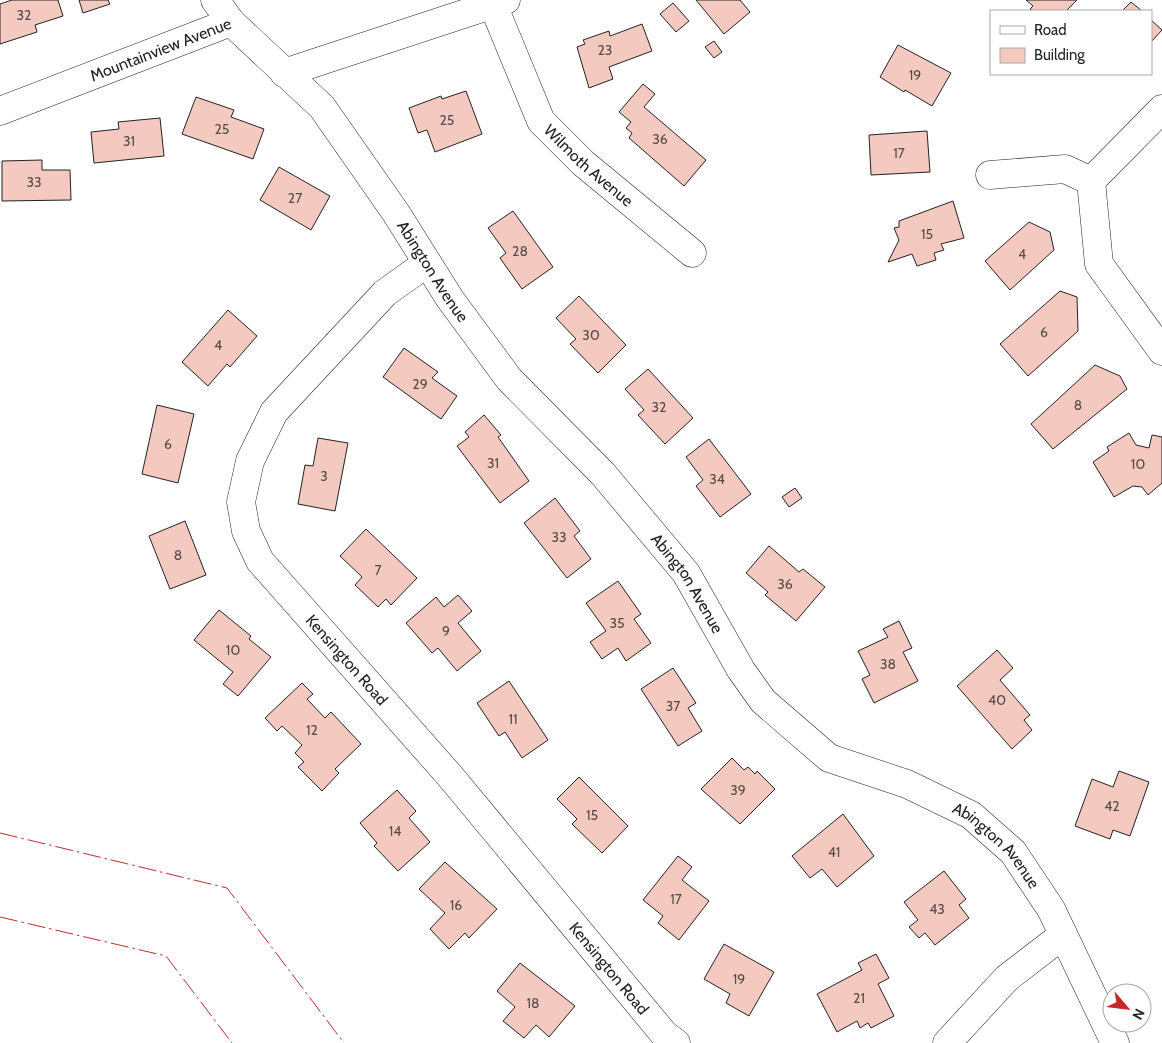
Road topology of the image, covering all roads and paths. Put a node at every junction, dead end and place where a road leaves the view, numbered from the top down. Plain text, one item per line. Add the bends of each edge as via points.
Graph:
1 (215, 0) edge
2 (497, 2) edge
3 (231, 22) junction
4 (284, 74) junction
5 (1162, 109) edge
6 (0, 110) edge
7 (990, 175) dead end
8 (1091, 181) junction
9 (692, 253) dead end
10 (427, 263) junction
11 (1162, 351) edge
12 (1063, 934) junction
13 (676, 1043) edge
14 (947, 1043) edge
15 (1115, 1043) edge

1 - 3 street
2 - 4 street
2 - 9 street, Wilmoth Avenue via 542,121 583,163
3 - 4 street, Mountainview Avenue
3 - 6 street, Mountainview Avenue
4 - 10 street, Abington Avenue via 322,107
5 - 8 street
7 - 8 street via 1065,170
8 - 11 street via 1099,264
10 - 12 street, Abington Avenue via 509,379 603,474 686,573 741,670 763,701 829,758 907,784 971,815 1013,852 1051,909
10 - 13 street, Kensington Road via 385,293 274,412 250,462 241,502 246,531 260,561 450,776 658,1026
12 - 14 street via 1007,978
12 - 15 street, Abington Avenue

